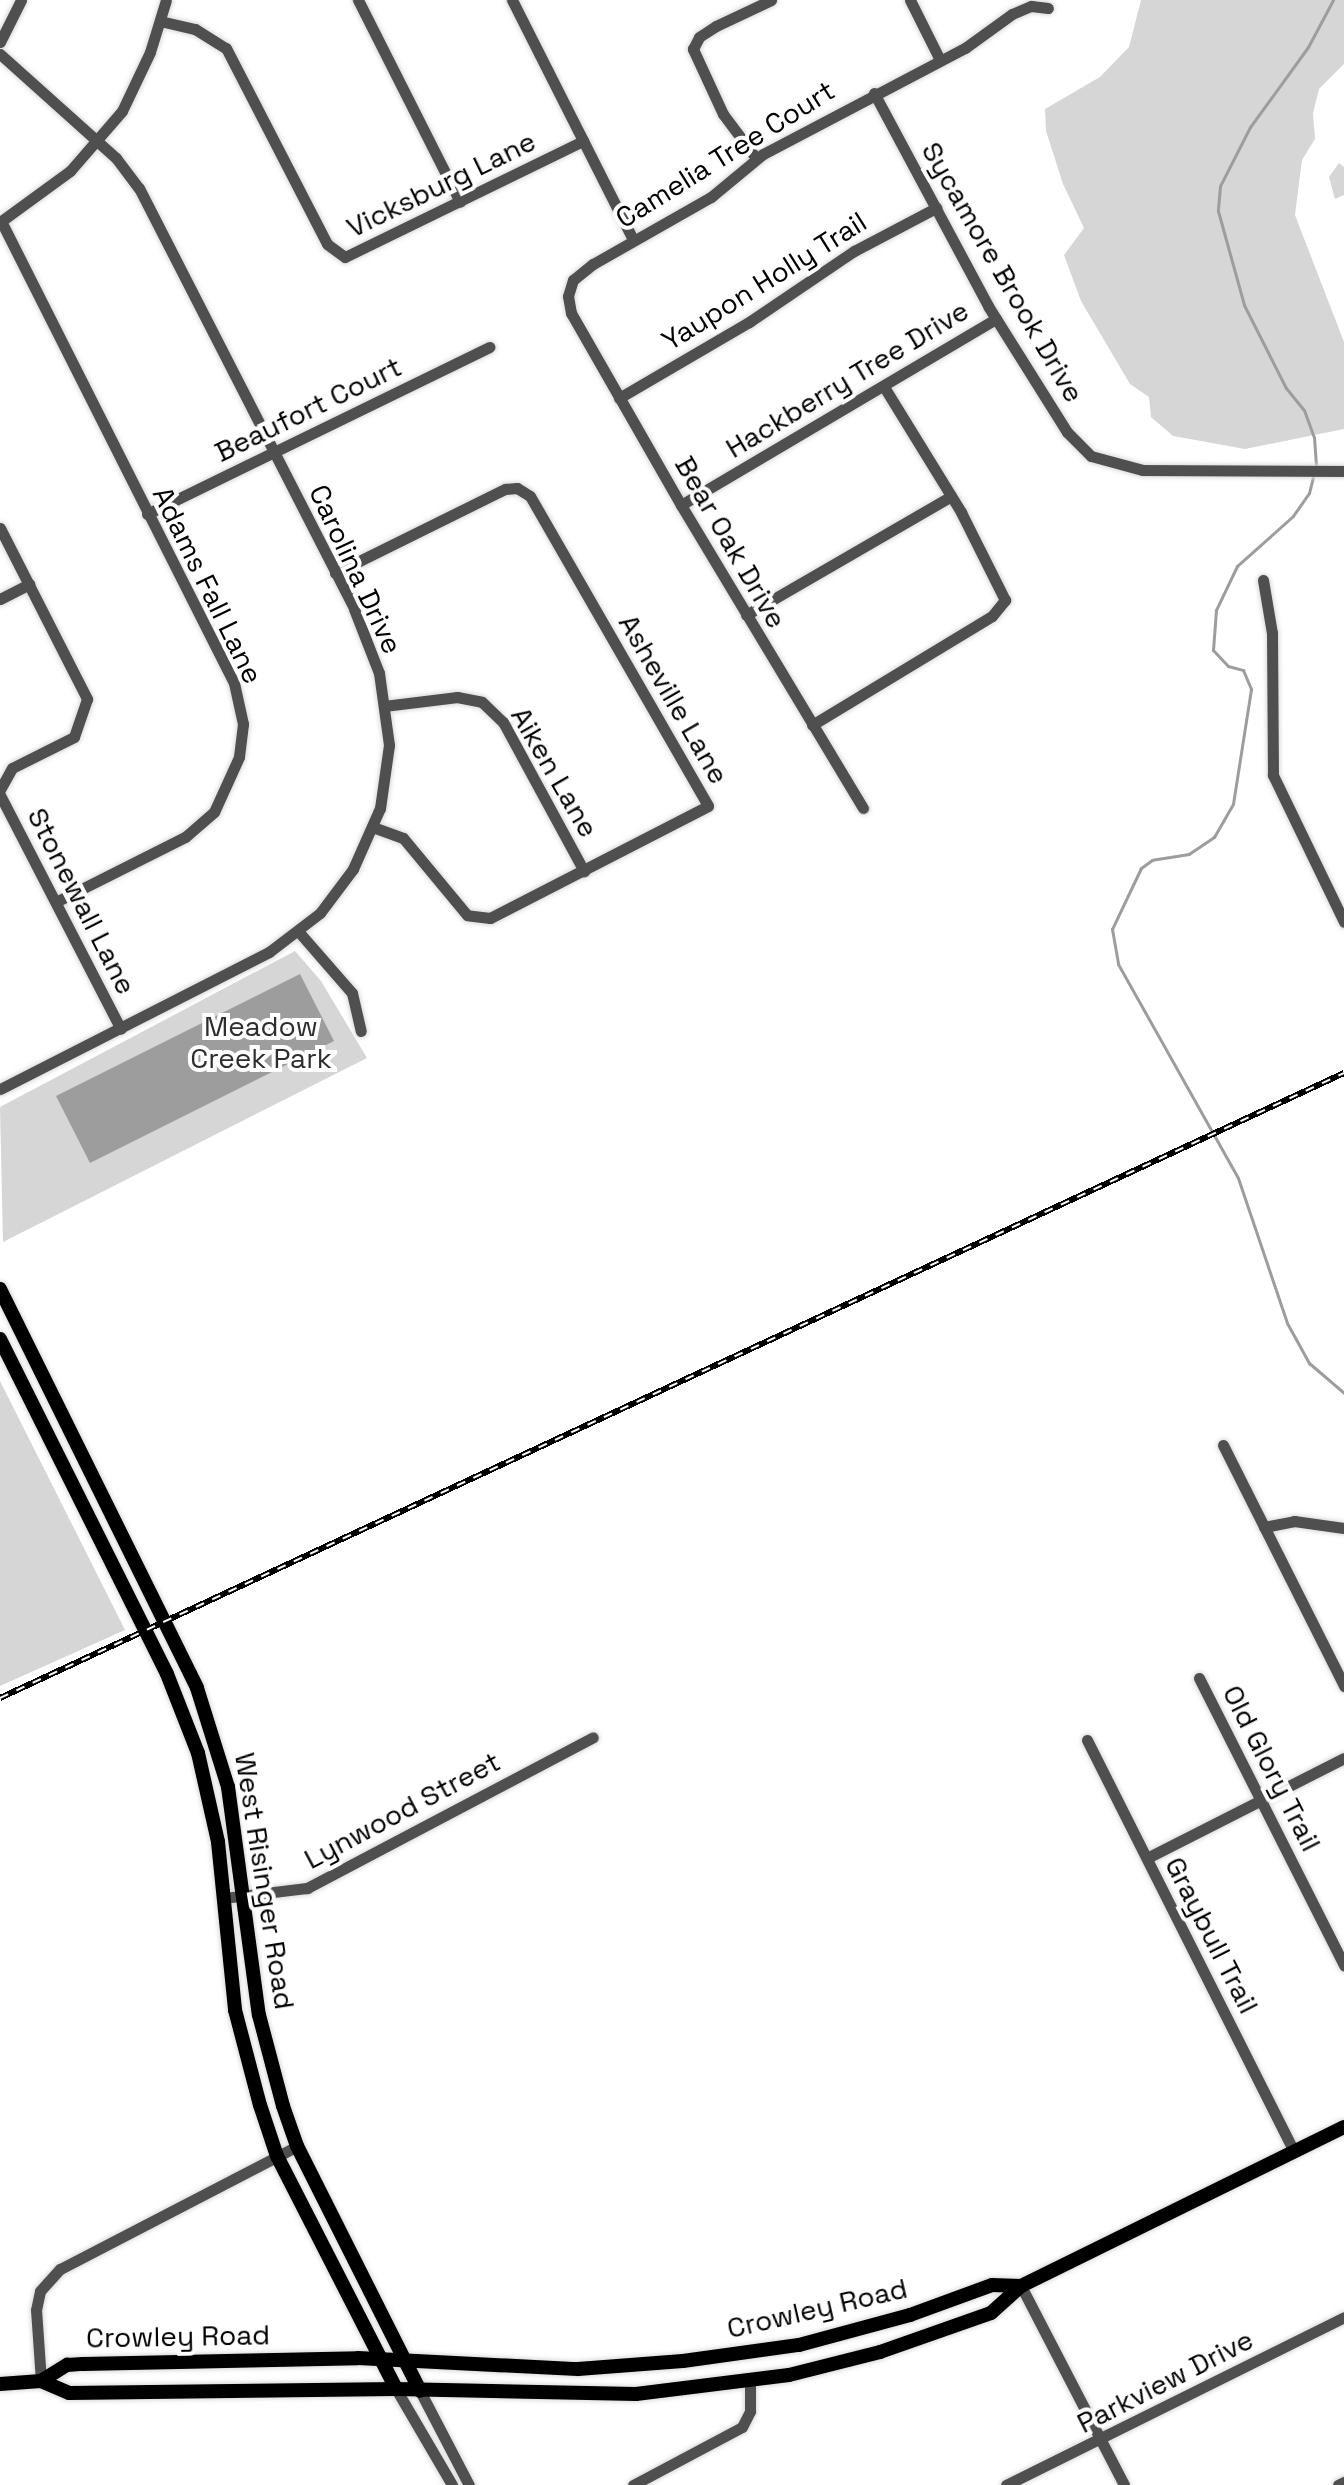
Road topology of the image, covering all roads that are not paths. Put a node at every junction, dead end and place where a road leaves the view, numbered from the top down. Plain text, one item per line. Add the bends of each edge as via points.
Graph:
1 (21, 0) edge
2 (166, 0) edge
3 (358, 0) edge
4 (512, 0) edge
5 (771, 0) edge
6 (910, 0) edge
7 (1048, 8) dead end
8 (160, 21) junction
9 (0, 42) edge
10 (0, 54) edge
11 (939, 58) junction
12 (874, 93) junction
13 (97, 141) junction
14 (583, 141) junction
15 (756, 158) junction
16 (460, 202) junction
17 (936, 208) junction
18 (1, 222) edge
19 (633, 240) junction
20 (568, 296) joint
21 (996, 319) junction
22 (489, 347) dead end
23 (884, 387) junction
24 (619, 398) junction
25 (274, 452) junction
26 (1344, 471) edge
27 (951, 496) junction
28 (681, 505) junction
29 (147, 514) junction
30 (0, 528) edge
31 (335, 573) junction
32 (1263, 580) dead end
33 (29, 584) junction
34 (0, 599) edge
35 (746, 615) junction
36 (384, 706) junction
37 (812, 725) junction
38 (0, 792) edge
39 (863, 808) dead end
40 (372, 827) junction
41 (584, 871) junction
42 (56, 902) junction
43 (1344, 922) edge
44 (298, 931) junction
45 (121, 1029) junction
46 (361, 1031) dead end
47 (0, 1089) edge
48 (0, 1289) edge
49 (0, 1330) edge
50 (0, 1339) edge
51 (28, 1345) junction
52 (1223, 1445) dead end
53 (1264, 1527) junction
54 (1344, 1528) edge
55 (1199, 1678) dead end
56 (1344, 1686) edge
57 (593, 1737) dead end
58 (1087, 1740) dead end
59 (1344, 1758) edge
60 (1261, 1800) junction
61 (1147, 1858) junction
62 (245, 1895) junction
63 (224, 1898) junction
64 (1344, 1965) edge
65 (1344, 2127) edge
66 (297, 2146) junction
67 (1294, 2152) junction
68 (277, 2156) junction
69 (1021, 2286) junction
70 (1344, 2317) edge
71 (381, 2358) junction
72 (405, 2361) junction
73 (41, 2381) junction
74 (750, 2381) junction
75 (0, 2384) edge
76 (396, 2389) junction
77 (420, 2391) junction
78 (1101, 2441) junction
79 (1344, 2482) edge
80 (452, 2485) edge
81 (469, 2485) edge
82 (633, 2485) edge
83 (1006, 2485) edge
84 (1124, 2485) edge
85 (1338, 2485) edge

1 - 9 street
2 - 8 street
3 - 16 street
4 - 14 street
5 - 15 street via 699,37 693,49 723,114
6 - 11 street
7 - 11 street, Camelia Tree Court via 1031,6 1012,14 965,48
8 - 13 street via 122,111
8 - 16 street, Vicksburg Lane via 195,29 226,48 334,252 354,256
10 - 13 street, Carolina Drive
11 - 12 street, Camelia Tree Court
12 - 15 street, Camelia Tree Court
12 - 17 street, Sycamore Brook Drive
13 - 18 street via 60,179
13 - 25 street, Carolina Drive via 139,188
14 - 16 street, Vicksburg Lane
14 - 19 street
15 - 19 street, Camelia Tree Court via 711,197
17 - 21 street, Sycamore Brook Drive
17 - 24 street, Yaupon Holly Trail via 854,251 749,322
18 - 29 street, Adams Fall Lane
19 - 20 street, Camelia Tree Court via 573,280
20 - 24 street, Bear Oak Drive via 571,313
21 - 23 street, Hackberry Tree Drive
21 - 26 street, Sycamore Brook Drive via 1067,432 1091,456 1143,470
22 - 25 street, Beaufort Court
23 - 27 street
23 - 28 street, Hackberry Tree Drive
24 - 28 street, Bear Oak Drive
25 - 29 street, Beaufort Court
25 - 31 street, Carolina Drive
27 - 35 street
27 - 37 street via 1003,592 1001,608
28 - 35 street, Bear Oak Drive
29 - 42 street, Adams Fall Lane via 234,683 243,724 239,757 214,812 185,837
30 - 33 street, Stonewall Lane
31 - 36 street, Carolina Drive via 379,673
31 - 41 street, Asheville Lane via 505,489 517,488 530,496 708,806
32 - 43 street via 1272,633 1273,775
33 - 34 street
33 - 38 street, Stonewall Lane via 87,699 74,737 12,768
35 - 37 street, Bear Oak Drive
36 - 40 street, Carolina Drive via 389,745
36 - 41 street, Aiken Lane via 457,697 482,702 503,722
37 - 39 street, Bear Oak Drive
38 - 42 street, Stonewall Lane
40 - 41 street, Asheville Lane via 403,838 467,915 490,918
40 - 44 street, Carolina Drive via 353,869
42 - 45 street, Stonewall Lane
44 - 45 street, Carolina Drive via 269,952
44 - 46 street via 352,993
45 - 47 street, Carolina Drive
48 - 51 main road, West Risinger Road
49 - 51 main road via 9,1342
50 - 63 main road, West Risinger Road via 167,1674 198,1753
51 - 62 main road, West Risinger Road via 197,1688 228,1787
52 - 53 street
53 - 54 street via 1294,1521
53 - 56 street
55 - 60 street, Old Glory Trail
57 - 62 street, Lynwood Street via 334,1876 307,1888
58 - 61 street, Graybull Trail
59 - 60 street
60 - 61 street
60 - 64 street, Old Glory Trail
61 - 67 street, Graybull Trail
62 - 63 street, Lynwood Street
62 - 66 main road, West Risinger Road via 259,2015
63 - 68 main road, West Risinger Road via 235,2010
65 - 67 main road, Crowley Road
66 - 68 street
66 - 72 main road, West Risinger Road
67 - 69 main road, Crowley Road
68 - 71 main road, West Risinger Road
68 - 73 street via 106,2243 49,2279 36,2310
69 - 72 main road, Crowley Road via 992,2285 910,2315 799,2345 683,2361 578,2369
69 - 74 main road, Crowley Road via 1002,2308 933,2335
69 - 78 street
70 - 78 street, Parkview Drive
71 - 72 main road, Crowley Road
71 - 73 main road, Crowley Road via 67,2365
71 - 76 main road, West Risinger Road
72 - 77 main road, West Risinger Road
73 - 75 main road
73 - 76 main road, Crowley Road via 69,2393
74 - 77 main road, Crowley Road via 636,2394
74 - 82 street, Crowley Road via 750,2411 742,2427
76 - 77 main road, Crowley Road
76 - 80 street, West Risinger Road
77 - 81 street, West Risinger Road
78 - 83 street, Parkview Drive
78 - 84 street
79 - 85 street

